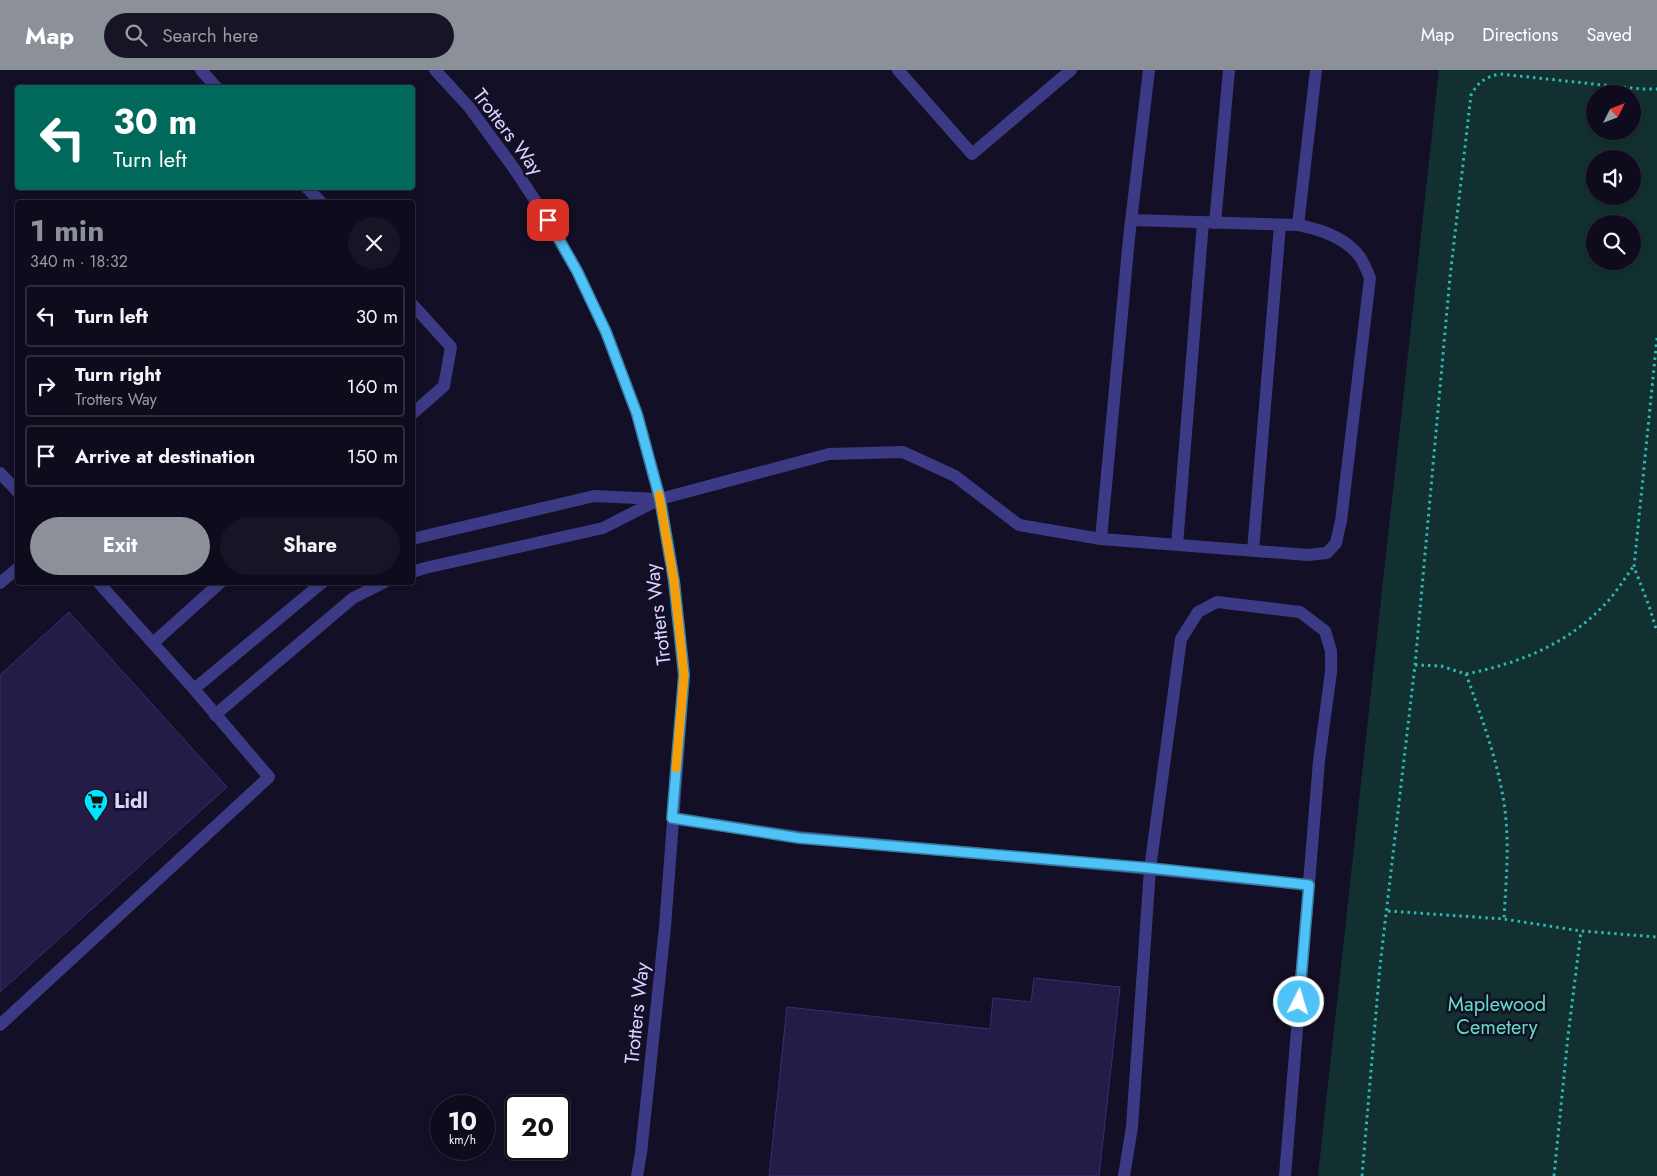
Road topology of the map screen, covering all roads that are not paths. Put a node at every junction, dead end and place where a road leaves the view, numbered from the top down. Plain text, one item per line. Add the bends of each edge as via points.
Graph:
1 (201, 70) edge
2 (435, 70) edge
3 (898, 70) edge
4 (1071, 70) edge
5 (1149, 70) edge
6 (1230, 70) edge
7 (1316, 70) edge
8 (214, 85) edge
9 (309, 190) edge
10 (318, 200) edge
11 (1131, 220) junction
12 (1209, 222) junction
13 (1280, 225) junction
14 (1298, 225) junction
15 (415, 307) edge
16 (415, 411) edge
17 (0, 473) edge
18 (15, 489) edge
19 (660, 499) junction
20 (415, 538) edge
21 (1101, 539) junction
22 (1177, 545) junction
23 (1253, 551) junction
24 (15, 570) edge
25 (415, 571) edge
26 (0, 583) edge
27 (101, 585) edge
28 (218, 585) edge
29 (319, 585) edge
30 (379, 585) edge
31 (153, 643) junction
32 (194, 689) junction
33 (214, 715) junction
34 (672, 818) junction
35 (1150, 868) junction
36 (1309, 885) junction
37 (0, 1025) edge
38 (642, 1153) junction
39 (637, 1176) edge
40 (642, 1176) edge
41 (1124, 1176) edge
42 (1285, 1176) edge

1 - 8 street
2 - 19 street, Trotters Way via 469,107 513,167 577,271 606,332 637,414
3 - 4 street via 972,154
5 - 11 street
6 - 12 street
7 - 14 street
9 - 10 street
11 - 12 street
11 - 21 street
12 - 13 street
12 - 22 street
13 - 14 street
13 - 23 street
14 - 23 street via 1315,228 1340,240 1360,256 1370,278 1341,521 1336,542 1327,553 1308,555
15 - 16 street via 451,347 444,386
17 - 18 street
19 - 20 street via 594,496
19 - 21 street via 829,454 903,452 954,476 1019,525
19 - 25 street via 603,528
19 - 34 street, Trotters Way via 674,581 684,675
21 - 22 street
22 - 23 street
24 - 26 street
27 - 31 street
28 - 31 street
29 - 32 street
30 - 33 street via 353,598
31 - 32 street
32 - 33 street
33 - 37 street via 269,777
34 - 35 street via 799,838
34 - 38 street, Trotters Way
35 - 36 street
35 - 36 street via 1181,638 1198,612 1217,602 1300,612 1325,631 1331,672 1319,761
35 - 41 street via 1132,1127
36 - 42 street
38 - 39 street, Trotters Way
38 - 40 street, Trotters Way

